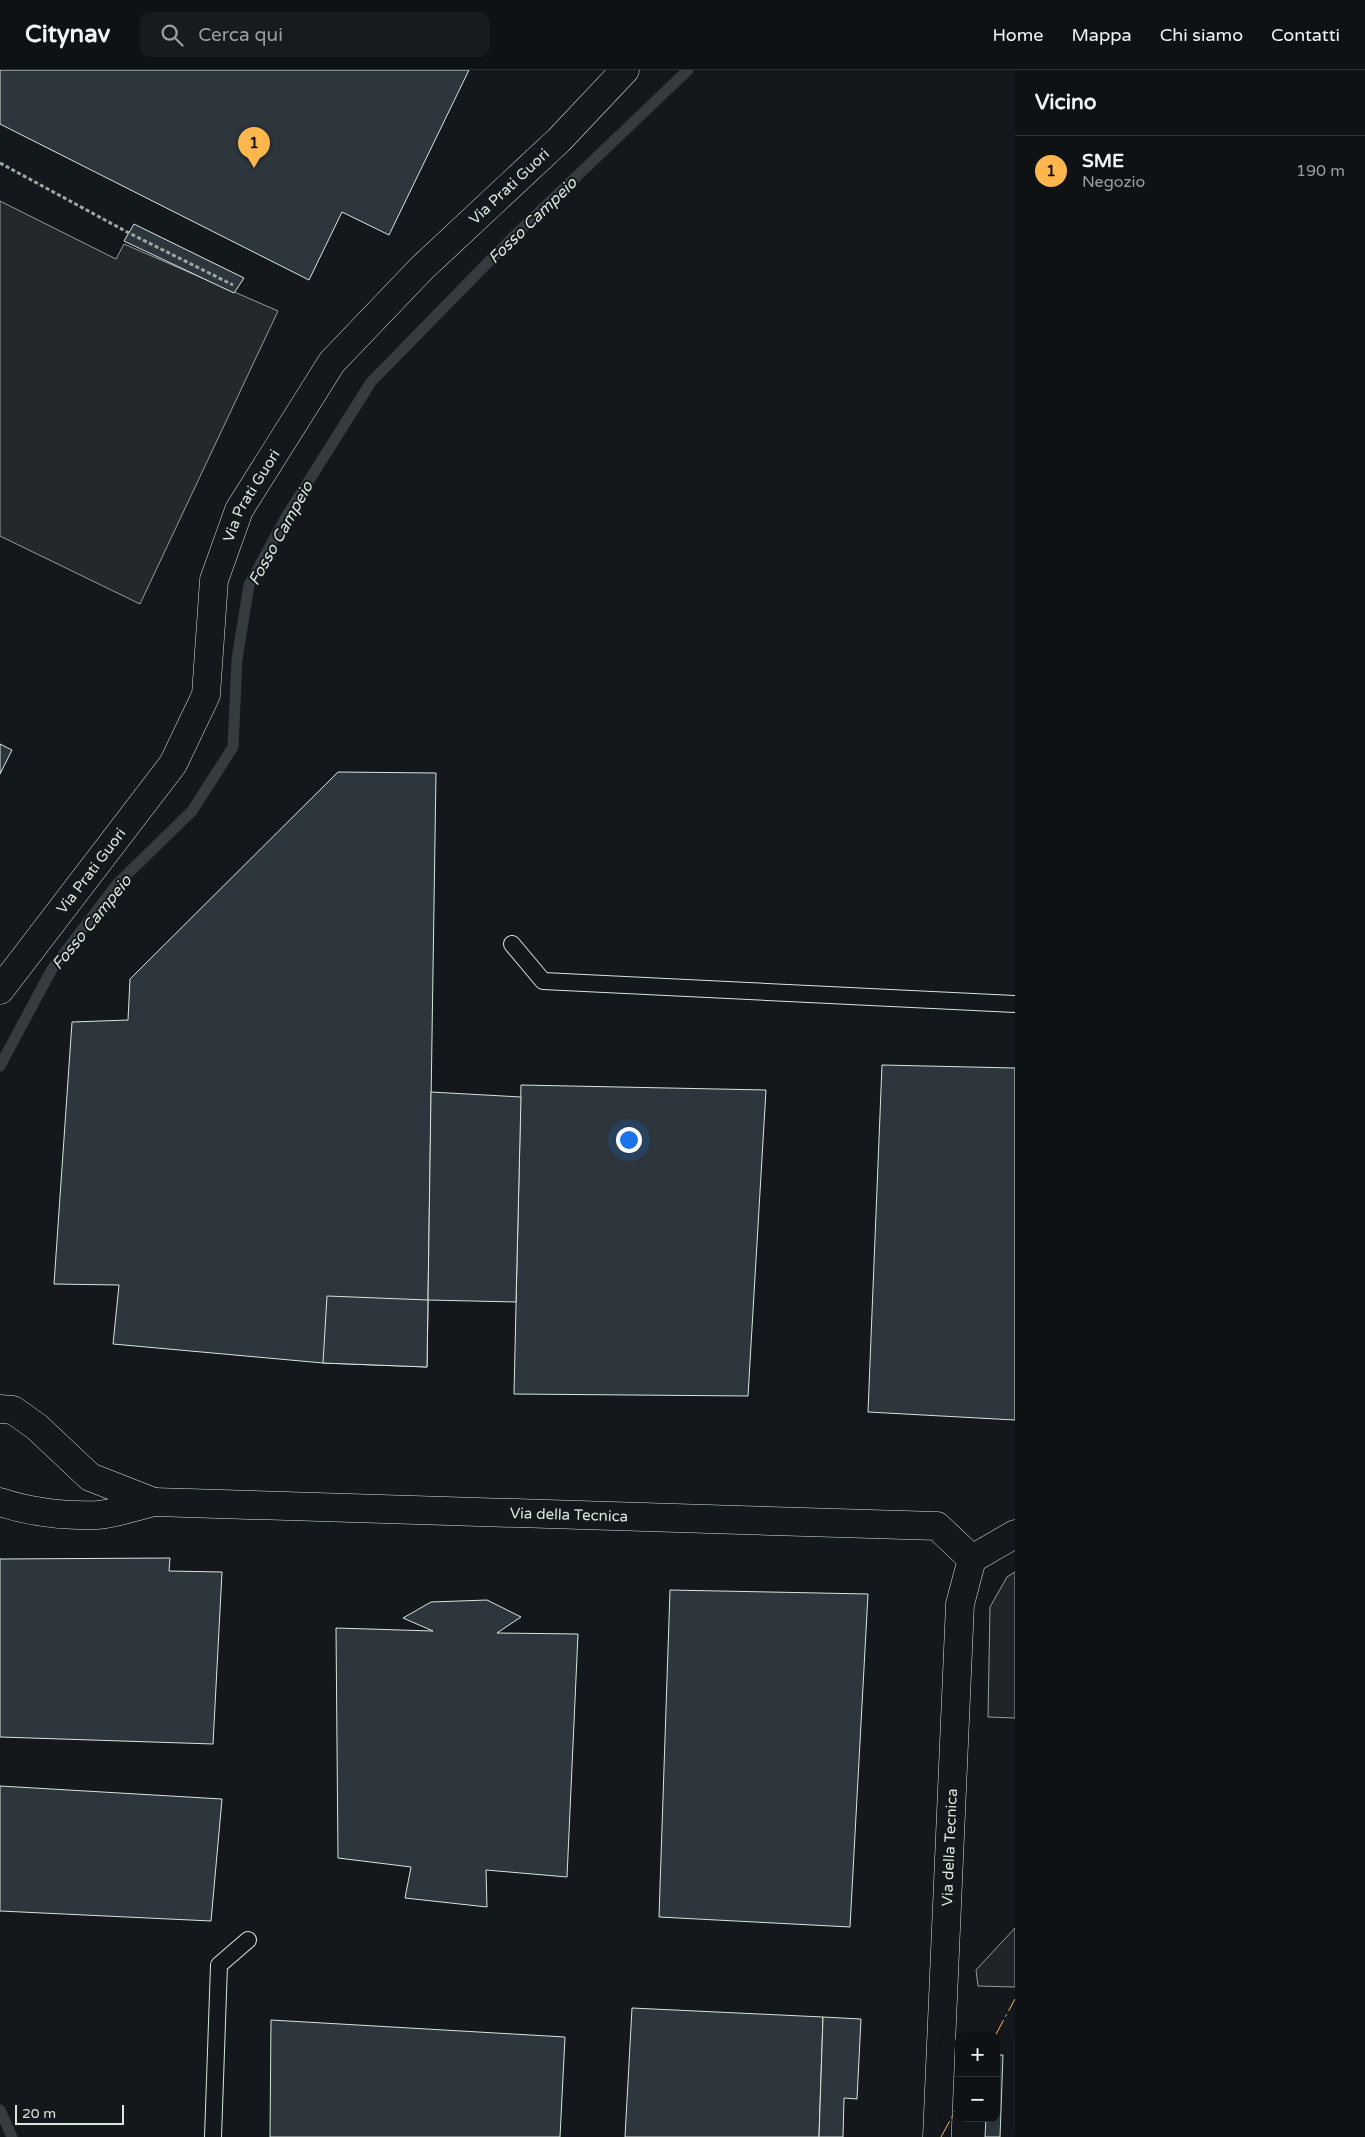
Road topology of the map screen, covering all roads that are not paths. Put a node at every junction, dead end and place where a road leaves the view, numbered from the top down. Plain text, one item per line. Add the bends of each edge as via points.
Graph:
1 (625, 70) edge
2 (512, 944) dead end
3 (0, 990) edge
4 (1015, 1004) edge
5 (0, 1409) edge
6 (0, 1502) edge
7 (154, 1502) junction
8 (1015, 1534) edge
9 (972, 1559) junction
10 (248, 1940) dead end
11 (213, 2137) edge
12 (937, 2137) edge

1 - 3 street, Via Prati Guori via 559,140 422,268 332,362 239,510 214,580 206,695 173,764
2 - 4 lane via 543,981
5 - 7 street via 12,1410 37,1428 90,1477
6 - 7 street via 54,1513 98,1515
7 - 9 street, Via della Tecnica via 937,1526
8 - 9 street
9 - 12 street, Via della Tecnica via 960,1604
10 - 11 lane via 219,1965

